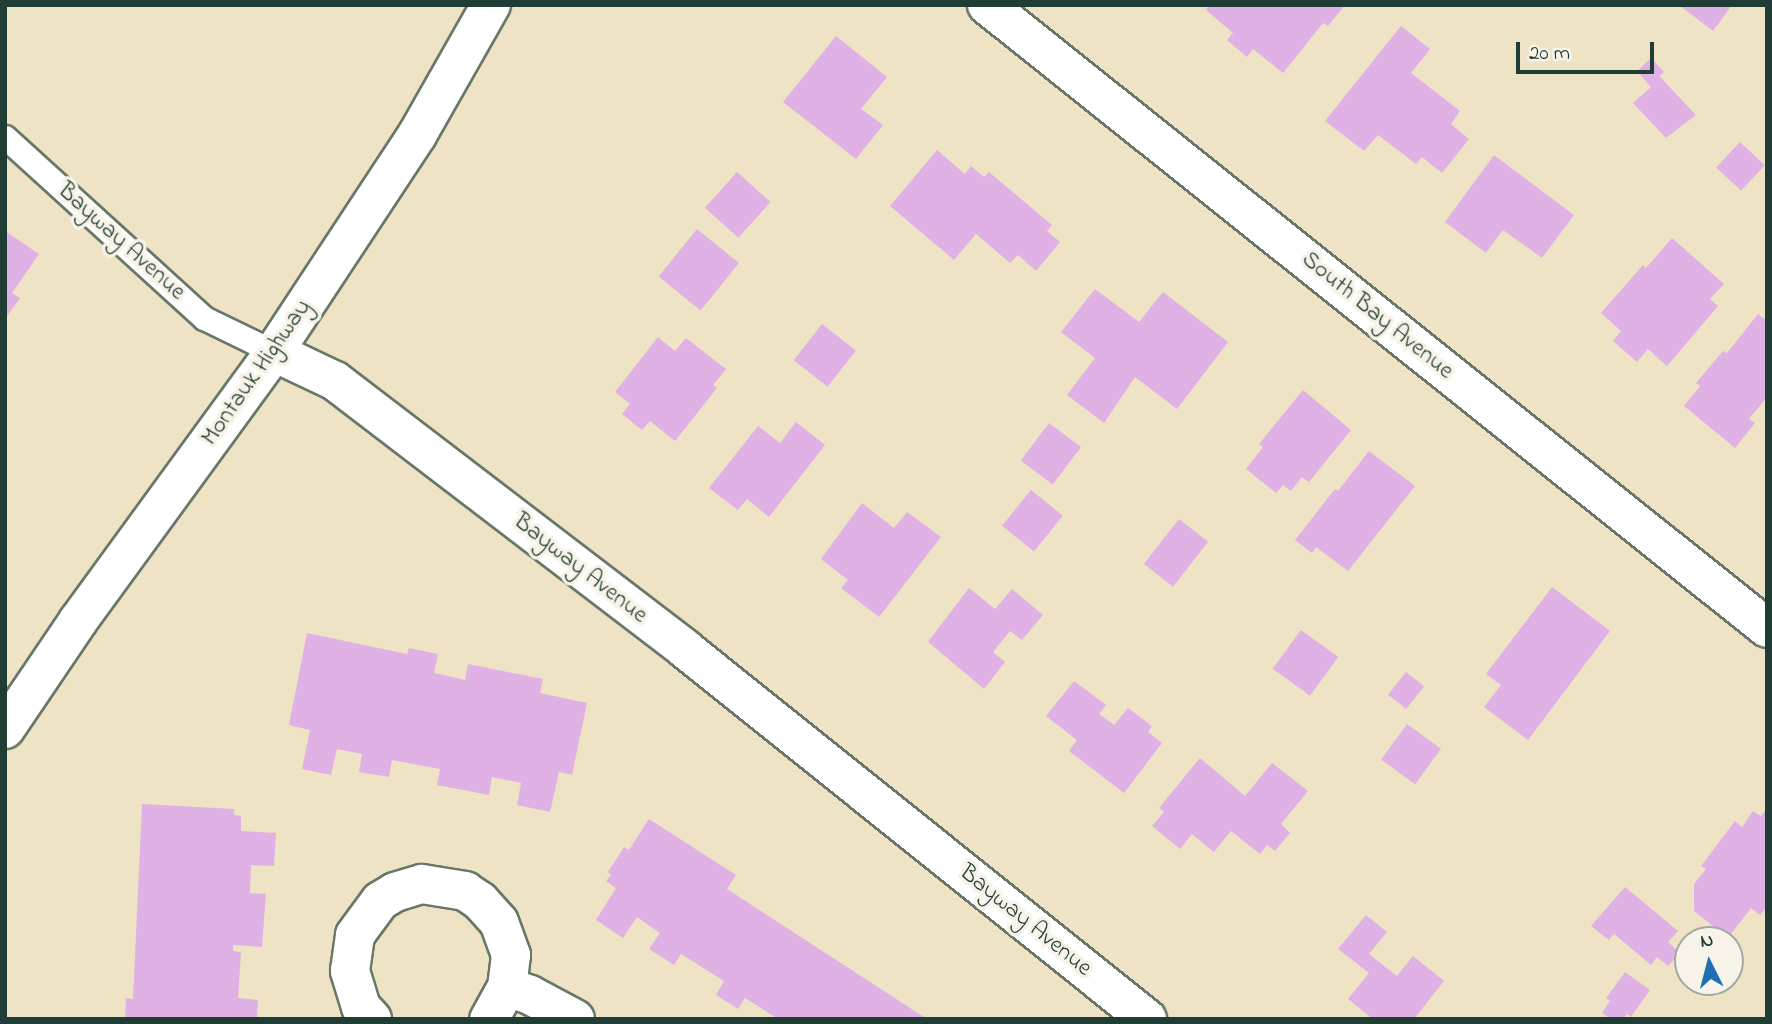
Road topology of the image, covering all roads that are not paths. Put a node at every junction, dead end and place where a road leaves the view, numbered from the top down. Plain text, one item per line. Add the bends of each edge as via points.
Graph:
1 (491, 5) edge
2 (987, 5) edge
3 (5, 137) edge
4 (274, 352) junction
5 (1767, 628) edge
6 (5, 729) edge
7 (498, 1003) edge
8 (372, 1019) edge
9 (575, 1019) edge
10 (1147, 1019) edge

1 - 4 street, Montauk Highway via 417,135
2 - 5 street, South Bay Avenue
3 - 4 lane, Bayway Avenue via 204,318
4 - 6 street, Montauk Highway
4 - 10 street, Bayway Avenue via 335,381 685,649
7 - 8 street via 511,955 499,922 465,891 422,884 380,901 355,935 350,971 361,1007
7 - 9 street via 530,995

